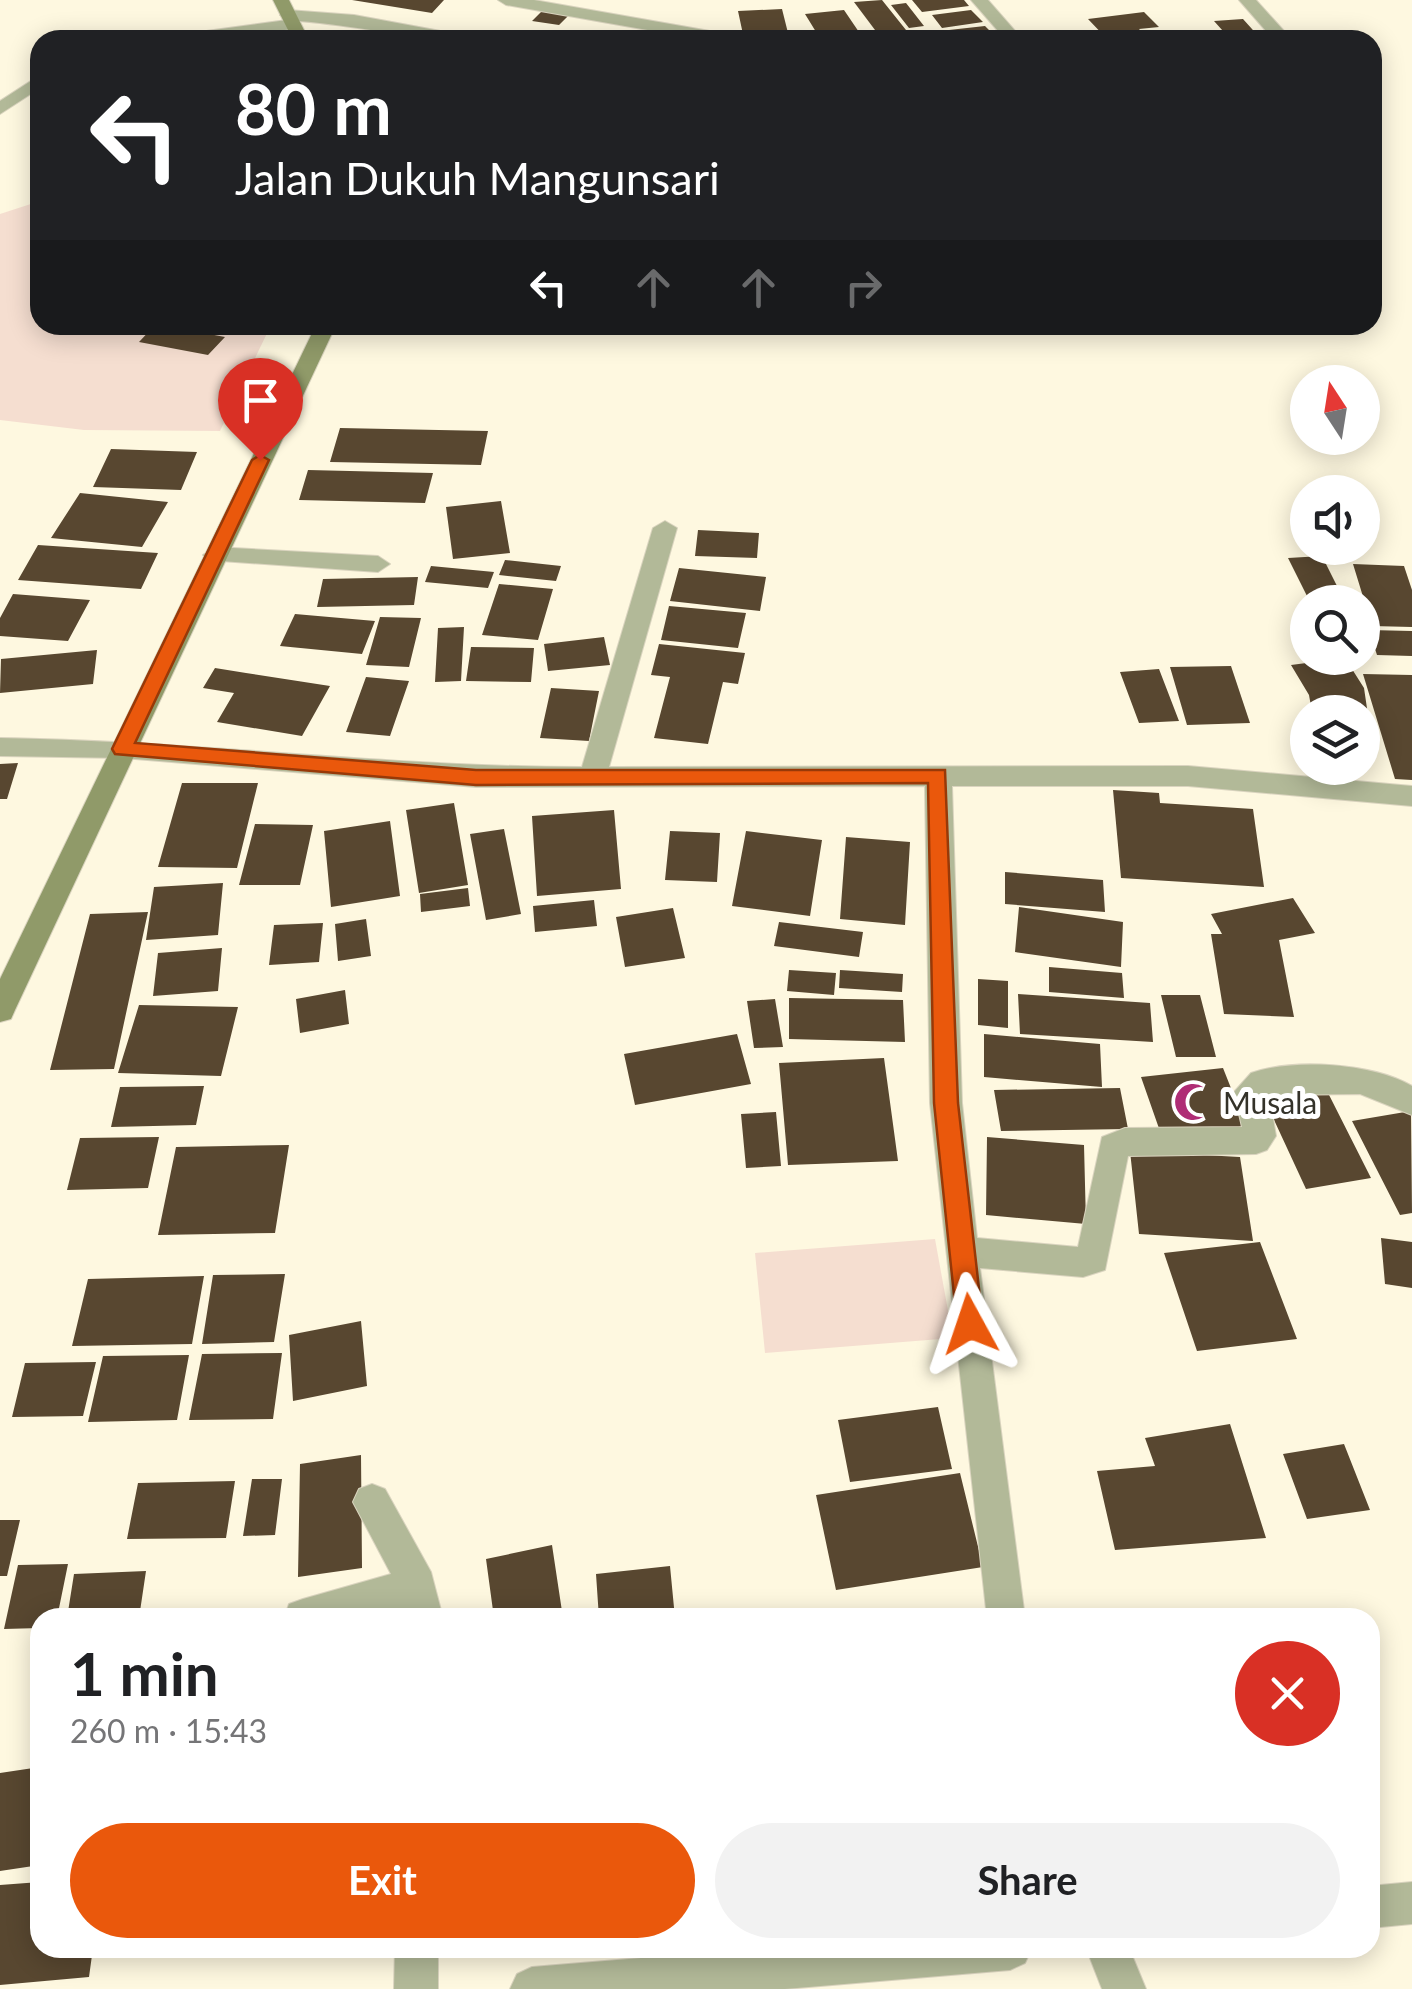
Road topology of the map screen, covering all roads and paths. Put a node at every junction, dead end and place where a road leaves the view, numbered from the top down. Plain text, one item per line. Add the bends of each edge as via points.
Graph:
1 (506, 0) edge
2 (978, 0) edge
3 (1247, 0) edge
4 (291, 20) edge
5 (234, 30) edge
6 (408, 30) edge
7 (659, 30) edge
8 (1006, 30) edge
9 (1275, 30) edge
10 (30, 87) edge
11 (0, 109) edge
12 (321, 335) edge
13 (666, 528) dead end
14 (215, 555) junction
15 (378, 564) dead end
16 (0, 747) edge
17 (122, 749) junction
18 (938, 775) junction
19 (593, 777) junction
20 (1412, 796) edge
21 (0, 1010) edge
22 (1412, 1102) edge
23 (964, 1252) junction
24 (372, 1502) dead end
25 (421, 1601) edge
26 (372, 1608) edge
27 (1005, 1608) edge
28 (417, 1958) edge
29 (895, 1958) edge
30 (1112, 1958) edge
31 (551, 1988) edge
32 (416, 1989) edge
33 (1124, 1989) edge

1 - 7 street
2 - 8 street
3 - 9 street
4 - 5 street
4 - 6 street via 354,20
10 - 11 street
12 - 14 main road
13 - 19 street
14 - 15 street
14 - 17 main road
16 - 17 street
17 - 19 street via 476,777
17 - 21 main road
18 - 19 street
18 - 20 street via 1188,776
18 - 23 street via 946,1103
22 - 23 street via 1369,1080 1262,1082 1250,1092 1256,1140 1113,1147 1093,1258
23 - 27 street
24 - 25 street
25 - 26 street
28 - 32 street
29 - 31 street
30 - 33 street

